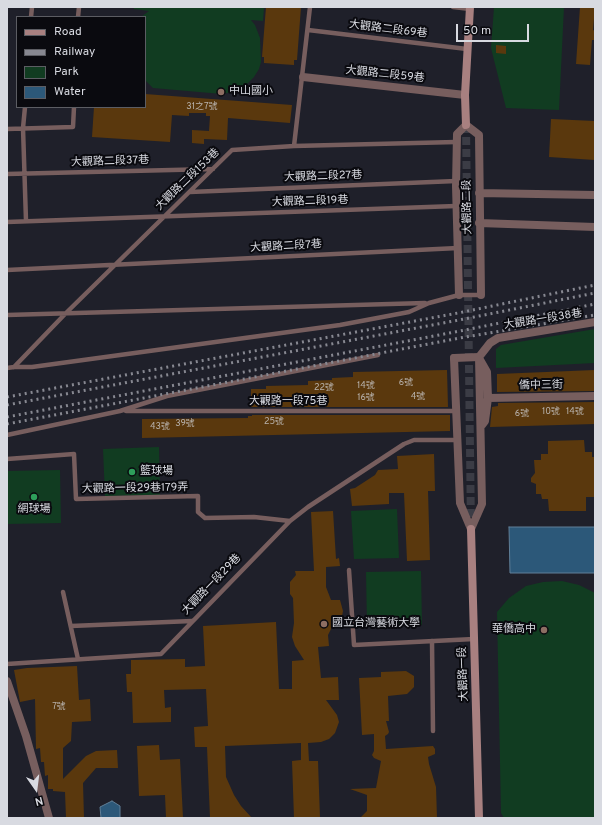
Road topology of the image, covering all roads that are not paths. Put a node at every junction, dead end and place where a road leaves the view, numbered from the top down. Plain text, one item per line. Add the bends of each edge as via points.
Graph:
1 (310, 7) edge
2 (453, 7) edge
3 (470, 8) edge
4 (308, 30) junction
5 (467, 49) junction
6 (303, 77) junction
7 (465, 95) junction
8 (25, 108) edge
9 (74, 108) edge
10 (466, 125) junction
11 (23, 128) junction
12 (7, 129) edge
13 (456, 142) junction
14 (294, 146) junction
15 (213, 168) junction
16 (7, 174) edge
17 (24, 174) junction
18 (456, 181) junction
19 (190, 192) junction
20 (479, 193) junction
21 (595, 195) edge
22 (456, 206) junction
23 (165, 216) junction
24 (7, 222) edge
25 (26, 222) junction
26 (479, 223) junction
27 (595, 227) edge
28 (458, 248) junction
29 (115, 264) junction
30 (7, 270) edge
31 (459, 295) junction
32 (481, 295) joint
33 (429, 303) junction
34 (66, 313) junction
35 (7, 315) edge
36 (595, 322) edge
37 (378, 355) dead end
38 (479, 357) junction
39 (14, 366) junction
40 (7, 368) edge
41 (595, 396) edge
42 (488, 398) junction
43 (120, 411) junction
44 (456, 411) junction
45 (480, 428) junction
46 (7, 435) edge
47 (456, 440) junction
48 (7, 459) edge
49 (290, 521) junction
50 (472, 529) junction
51 (349, 570) dead end
52 (63, 592) dead end
53 (192, 621) junction
54 (70, 626) junction
55 (474, 639) junction
56 (432, 641) junction
57 (78, 659) junction
58 (7, 664) edge
59 (7, 681) edge
60 (434, 731) dead end
61 (49, 818) edge
62 (479, 818) edge

1 - 4 lane
2 - 3 lane
3 - 5 main road
4 - 5 lane, 大觀路二段69巷
4 - 6 lane
5 - 7 main road
6 - 7 street, 大觀路二段59巷
6 - 14 lane
7 - 10 main road
8 - 11 lane
9 - 11 lane via 73,127
10 - 13 street, 大觀路二段 via 457,134
10 - 20 street, 大觀路二段 via 479,136
11 - 12 lane
11 - 17 lane
13 - 14 lane
13 - 18 street, 大觀路二段
14 - 15 lane, 大觀路二段153巷 via 232,150
15 - 17 lane, 大觀路二段37巷
15 - 19 lane, 大觀路二段153巷
16 - 17 lane, 大觀路二段37巷
17 - 25 lane
18 - 19 lane, 大觀路二段27巷
18 - 22 street, 大觀路二段
19 - 23 lane, 大觀路二段153巷
20 - 21 street
20 - 26 street, 大觀路二段
22 - 23 lane, 大觀路二段19巷
22 - 28 street, 大觀路二段
23 - 25 lane, 大觀路二段19巷
23 - 29 lane, 大觀路二段153巷
24 - 25 lane, 大觀路二段19巷
26 - 27 street
26 - 32 street, 大觀路二段
28 - 29 lane, 大觀路二段7巷
28 - 31 street, 大觀路二段
29 - 30 lane, 大觀路二段7巷
29 - 34 lane, 大觀路二段153巷
31 - 32 lane
31 - 33 lane
33 - 34 lane
33 - 39 lane via 409,312 340,325 32,367
34 - 35 lane
34 - 39 lane, 大觀路二段153巷
36 - 38 street, 大觀路一段38巷 via 498,338 490,343
37 - 43 lane via 167,396
38 - 42 street via 487,372
38 - 44 street, 大觀路一段, bridge via 454,358
38 - 45 street, 大觀路一段
39 - 40 lane
41 - 42 street, 僑中三街
42 - 45 street via 485,421
43 - 44 lane, 大觀路一段75巷
43 - 46 lane
44 - 47 street, 大觀路一段
45 - 50 street, 大觀路一段 via 482,504
47 - 49 lane, 大觀路一段29巷 via 414,440 404,444
47 - 50 street, 大觀路一段 via 460,503
48 - 49 lane, 大觀路一段29巷179弄 via 74,454 76,499 198,496 198,512 205,518 254,517
49 - 53 lane, 大觀路一段29巷
50 - 55 main road, 大觀路一段
51 - 56 lane via 354,645
52 - 54 lane
53 - 54 lane
53 - 57 lane, 大觀路一段29巷 via 161,654
54 - 57 lane
55 - 56 lane
55 - 62 main road, 大觀路一段
56 - 60 lane
57 - 58 lane, 大觀路一段29巷
59 - 61 street via 26,736

